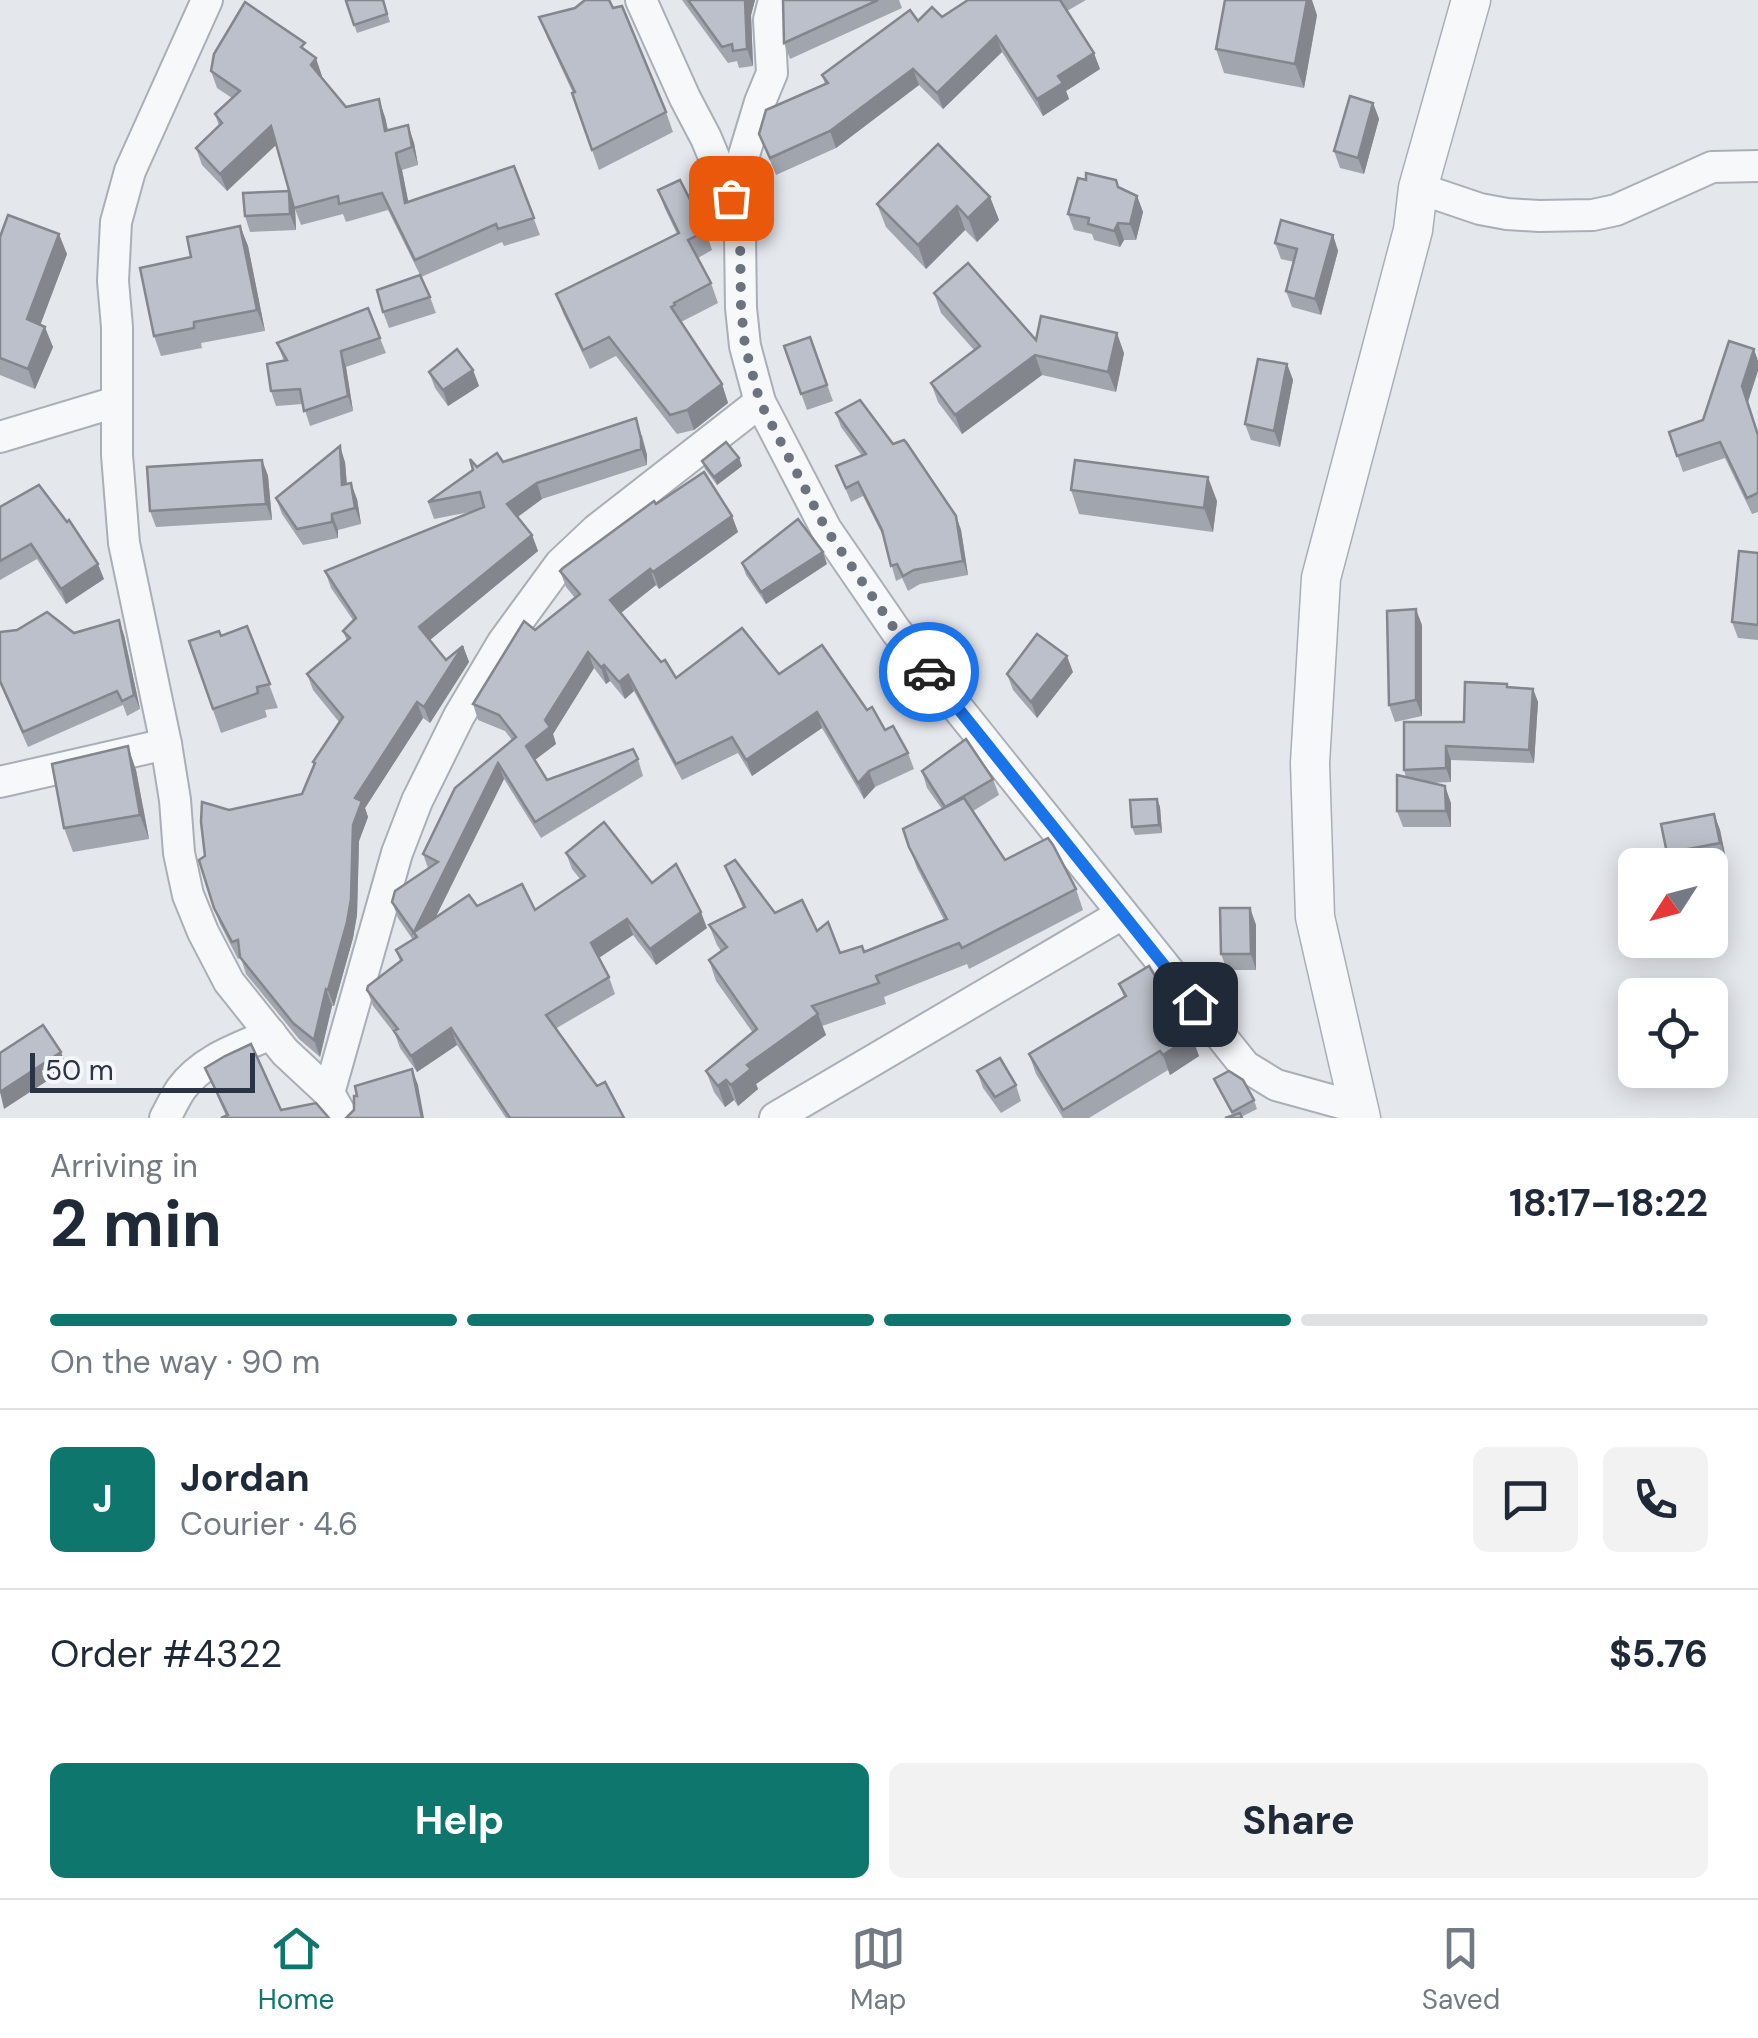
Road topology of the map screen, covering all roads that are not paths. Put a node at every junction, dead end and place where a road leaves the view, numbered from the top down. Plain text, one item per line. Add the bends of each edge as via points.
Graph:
1 (208, 0) edge
2 (641, 0) edge
3 (774, 0) edge
4 (1471, 0) edge
5 (1758, 166) edge
6 (1418, 188) junction
7 (731, 198) junction
8 (116, 402) junction
9 (760, 402) junction
10 (0, 437) edge
11 (166, 744) junction
12 (0, 782) edge
13 (1122, 914) junction
14 (271, 1034) junction
15 (336, 1106) edge
16 (1360, 1113) edge
17 (165, 1118) edge
18 (775, 1118) edge

1 - 8 street via 130,171 116,222
2 - 7 street
3 - 7 street via 772,73
4 - 6 street
5 - 6 street via 1712,167 1594,216 1507,214
6 - 16 street via 1321,578 1310,763 1315,917
7 - 9 street via 740,234 745,346
8 - 10 street
8 - 11 street via 124,544
9 - 13 street via 826,529 896,631
9 - 15 street via 596,530 560,564 502,642 458,716 397,853
11 - 12 street
11 - 14 street via 188,895 229,982
13 - 16 street via 1245,1066 1276,1085
13 - 18 street
14 - 15 street
14 - 17 street via 198,1071

